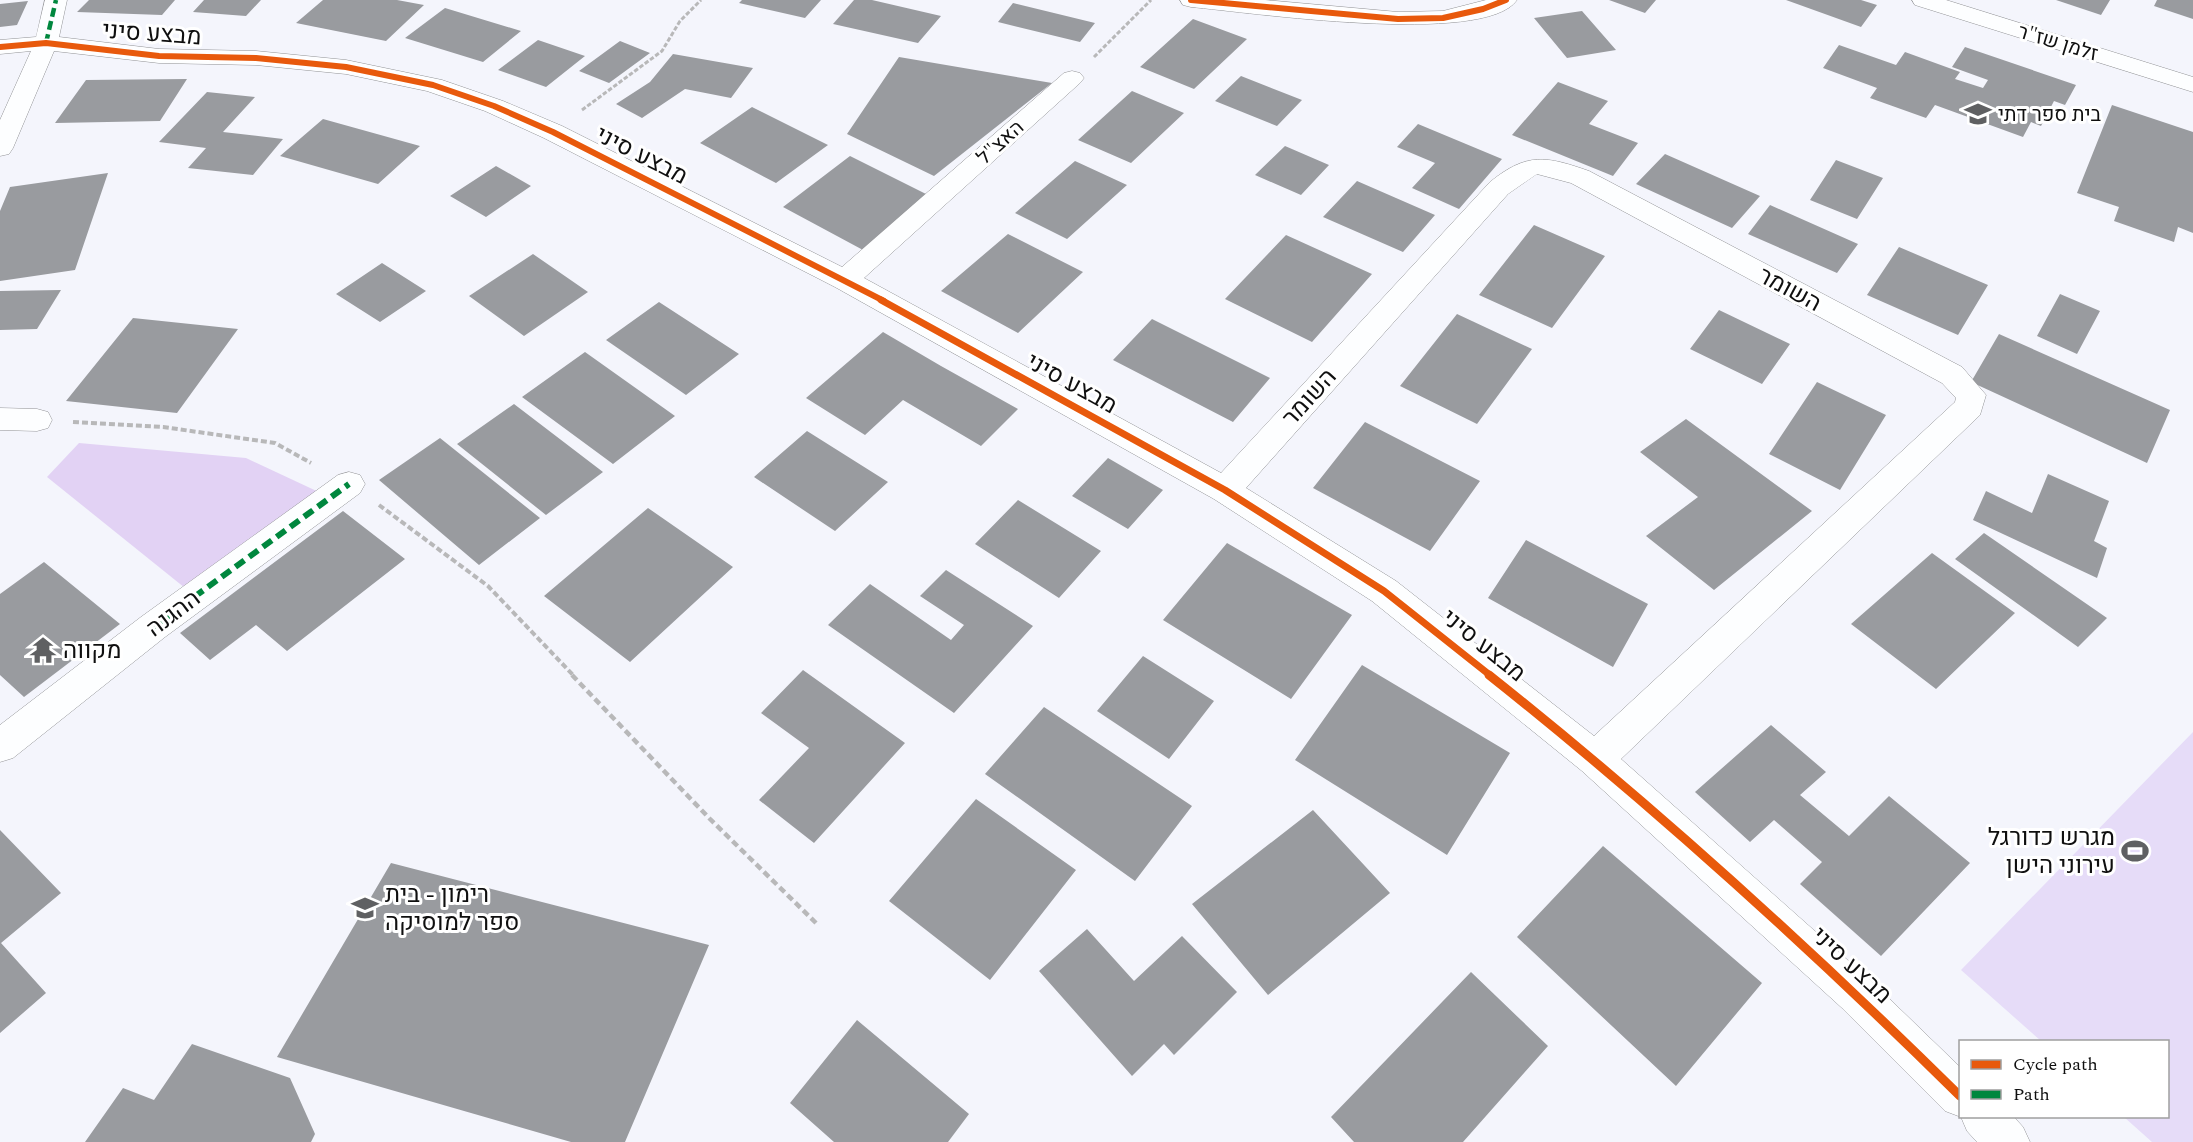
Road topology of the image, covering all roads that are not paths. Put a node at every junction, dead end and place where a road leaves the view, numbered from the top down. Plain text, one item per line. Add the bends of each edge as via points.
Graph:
1 (56, 0) edge
2 (1191, 0) edge
3 (1506, 0) edge
4 (1923, 0) edge
5 (46, 43) junction
6 (0, 47) edge
7 (1072, 78) road end
8 (2187, 83) edge
9 (0, 148) edge
10 (845, 280) junction
11 (0, 419) edge
12 (37, 420) road end
13 (349, 484) road end
14 (1225, 490) junction
15 (0, 746) edge
16 (1595, 759) junction
17 (1959, 1095) edge
18 (1984, 1118) edge
19 (2008, 1142) edge

1 - 5 street
2 - 3 street via 1398,19 1443,18
4 - 8 street, זלמן שז"ר
5 - 6 street, מבצע סיני
5 - 9 street
5 - 10 street, מבצע סיני via 159,56 256,58 346,67 434,85 553,132
7 - 10 street, האצ"ל
10 - 14 street, מבצע סיני
11 - 12 street
13 - 15 street, ההגנה via 153,627
14 - 16 street, מבצע סיני via 1384,591
14 - 16 street, השומר via 1499,188 1523,167 1547,165 1580,177 1952,375 1971,395 1969,407
16 - 17 street, מבצע סיני via 1856,994
18 - 19 street

